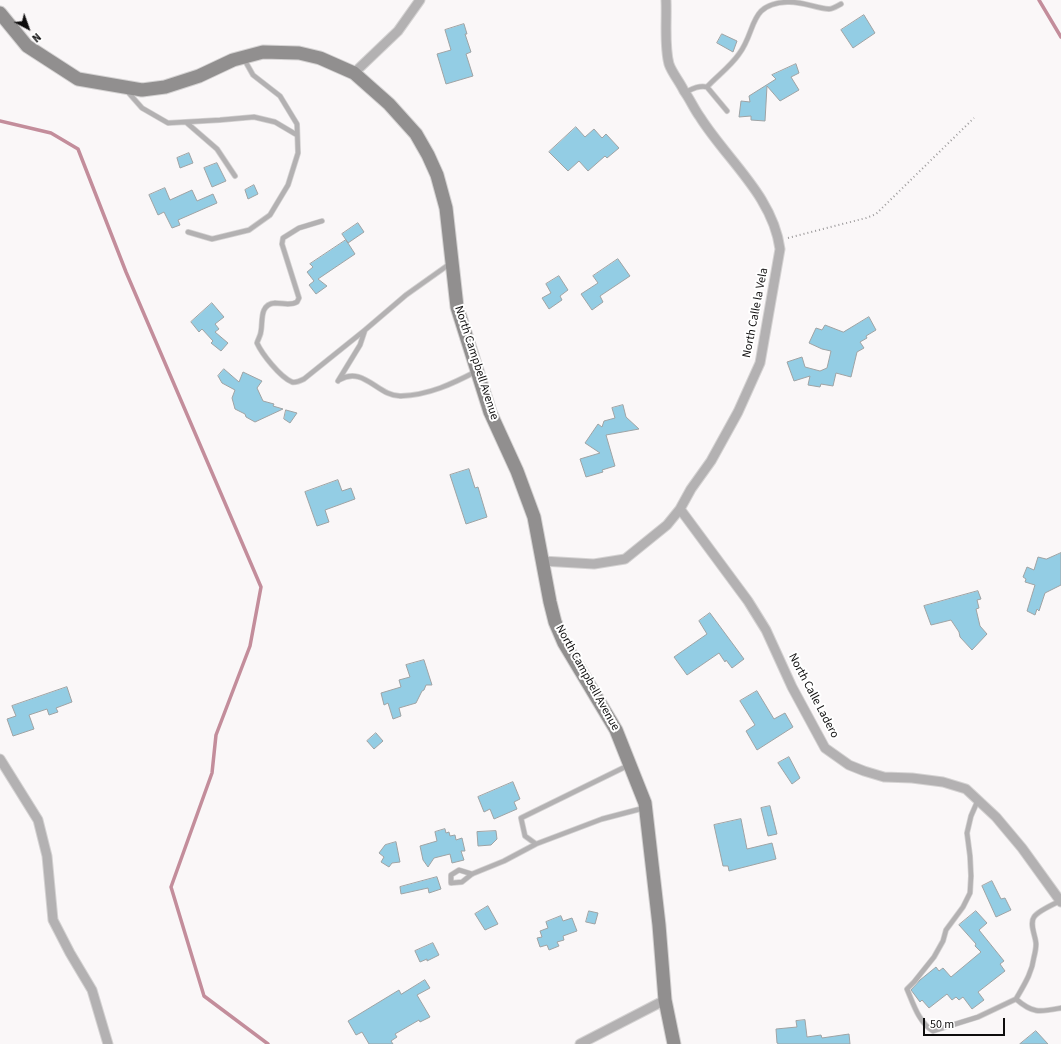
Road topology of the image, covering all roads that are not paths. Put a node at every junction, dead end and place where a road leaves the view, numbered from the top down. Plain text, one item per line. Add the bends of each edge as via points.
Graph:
1 (420, 0) edge
2 (666, 0) edge
3 (841, 4) dead end
4 (0, 13) edge
5 (243, 58) junction
6 (354, 73) junction
7 (124, 87) junction
8 (707, 87) junction
9 (686, 92) junction
10 (727, 111) dead end
11 (187, 123) junction
12 (297, 135) junction
13 (235, 176) dead end
14 (322, 220) dead end
15 (188, 232) dead end
16 (452, 262) junction
17 (365, 330) junction
18 (477, 371) junction
19 (680, 509) junction
20 (542, 561) junction
21 (0, 759) edge
22 (630, 765) junction
23 (978, 800) junction
24 (645, 807) junction
25 (536, 844) junction
26 (472, 874) dead end
27 (1061, 901) edge
28 (1016, 999) junction
29 (665, 1000) junction
30 (1061, 1008) edge
31 (108, 1044) edge
32 (580, 1044) edge
33 (674, 1044) edge

1 - 6 street via 398,31
2 - 9 street, North Calle la Vela via 669,65
3 - 8 lane via 829,9 799,2 765,7 755,19 739,54
4 - 7 main road, North Campbell Avenue via 27,46 78,79
5 - 6 main road, North Campbell Avenue via 264,52 299,54 320,58
5 - 7 main road, North Campbell Avenue via 165,87 142,90
5 - 12 lane via 252,75 280,96 297,124
6 - 16 main road, North Campbell Avenue via 389,104 416,134 428,155 437,175 446,208
7 - 11 lane via 142,108 168,123
8 - 9 lane via 698,87
8 - 10 lane
9 - 19 street, North Calle la Vela via 700,118 759,196 774,223 780,249 760,363 738,412
11 - 12 lane via 254,117 275,122
11 - 13 lane via 216,149
12 - 15 lane via 298,153 288,185 270,215 250,230 212,239
14 - 17 lane via 299,228 283,238 282,244 299,298 292,304 274,303 267,306 261,316 262,331 257,343 262,354 281,374 292,382 298,382
16 - 17 lane via 406,295
16 - 18 main road, North Campbell Avenue via 457,307
17 - 18 lane via 360,345 338,380 346,376 356,376 388,393 400,396 436,391
18 - 20 main road, North Campbell Avenue via 490,412 534,517
19 - 20 street, North Calle la Vela via 667,525 625,559 594,564
19 - 23 street, North Calle Ladero via 748,601 766,630 792,687 825,748 849,765 864,771 884,777 943,782 966,789
20 - 22 main road, North Campbell Avenue via 555,622 564,643 616,730
21 - 31 street via 38,820 47,856 52,920 92,990
22 - 24 main road, North Campbell Avenue
22 - 25 lane via 520,818 525,836
23 - 27 street, North Calle Ladero via 1022,848
23 - 28 lane via 967,832 970,893 946,930 934,957 907,988 922,1021 933,1031 978,1017
24 - 25 lane via 602,819
24 - 29 main road, North Campbell Avenue
25 - 26 lane
27 - 28 lane via 1033,918 1036,944 1034,958 1027,981
28 - 30 lane via 1034,1011
29 - 32 street
29 - 33 main road, North Campbell Avenue

